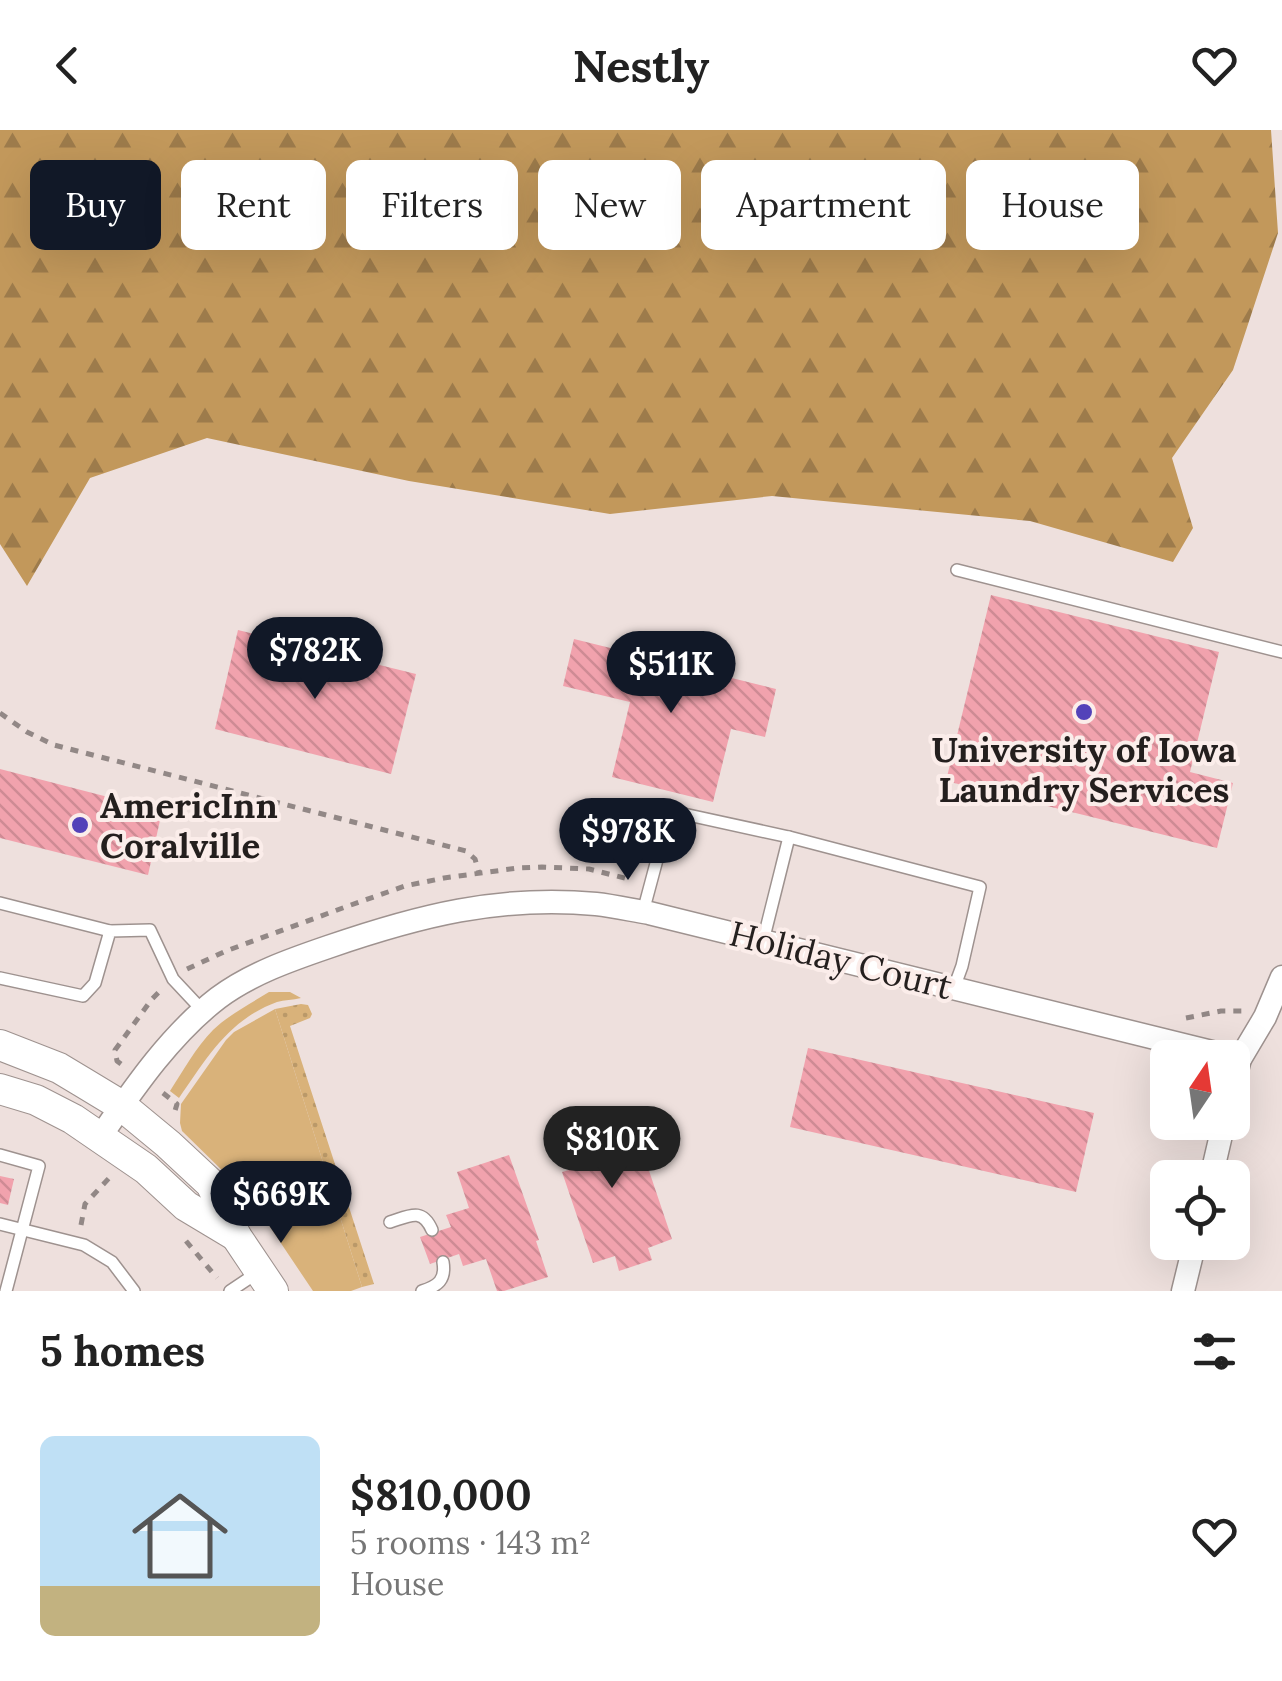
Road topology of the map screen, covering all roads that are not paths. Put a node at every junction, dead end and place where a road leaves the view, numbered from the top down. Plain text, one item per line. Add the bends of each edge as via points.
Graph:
1 (956, 570) dead end
2 (1282, 652) edge
3 (789, 837) junction
4 (0, 902) edge
5 (643, 912) junction
6 (110, 931) junction
7 (763, 941) junction
8 (1282, 977) edge
9 (0, 978) edge
10 (954, 988) junction
11 (203, 1011) junction
12 (1166, 1040) edge
13 (1250, 1042) edge
14 (0, 1045) edge
15 (0, 1088) edge
16 (122, 1106) junction
17 (100, 1137) junction
18 (0, 1155) edge
19 (390, 1222) dead end
20 (0, 1224) edge
21 (22, 1230) junction
22 (432, 1230) dead end
23 (236, 1236) junction
24 (1191, 1260) edge
25 (442, 1262) dead end
26 (267, 1281) edge
27 (6, 1291) edge
28 (134, 1291) edge
29 (230, 1291) edge
30 (422, 1291) edge
31 (1183, 1291) edge

1 - 2 lane
3 - 5 lane via 670,811
3 - 7 lane
3 - 10 lane via 980,887
4 - 6 lane
5 - 7 street, Holiday Court
5 - 11 street, Holiday Court via 534,902 419,917 282,962
6 - 9 lane via 95,983 83,996
6 - 11 lane via 150,930 173,979
7 - 10 street, Holiday Court
8 - 13 street
10 - 12 street, Holiday Court
11 - 16 street, Holiday Court
14 - 16 street via 60,1068
15 - 17 street via 36,1100
16 - 17 street, Holiday Court
16 - 23 street via 211,1184
17 - 23 street via 186,1206
18 - 21 lane via 39,1166
19 - 22 lane via 417,1214
20 - 21 lane
21 - 27 lane
21 - 28 lane via 84,1245 112,1262
23 - 26 street
24 - 31 street
25 - 30 lane via 438,1284
26 - 29 lane

